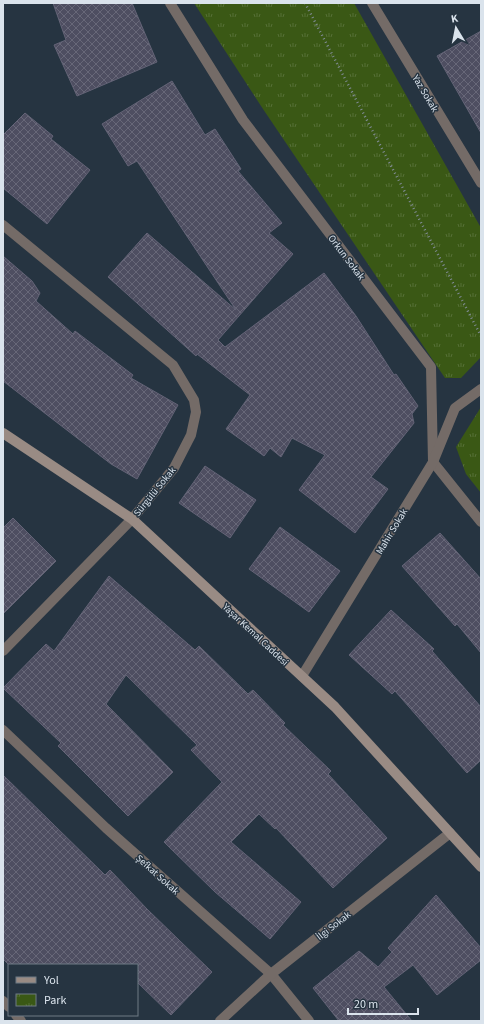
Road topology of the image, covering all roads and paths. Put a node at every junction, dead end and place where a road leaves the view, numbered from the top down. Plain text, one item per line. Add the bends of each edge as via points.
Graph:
1 (170, 3) edge
2 (305, 3) edge
3 (372, 3) edge
4 (481, 183) edge
5 (3, 225) edge
6 (481, 336) edge
7 (481, 389) edge
8 (3, 433) edge
9 (433, 462) junction
10 (132, 519) junction
11 (481, 522) edge
12 (3, 651) edge
13 (302, 676) junction
14 (3, 730) edge
15 (450, 833) junction
16 (481, 867) edge
17 (271, 974) junction
18 (220, 1021) edge
19 (309, 1021) edge

1 - 9 street, Orkun Sokak via 243,120 431,367
2 - 6 path
3 - 4 street, Yaz Sokak
5 - 10 street, Sürgülü Sokak via 173,365 194,400 196,412 192,435 174,468
7 - 9 street, Mahir Sokak via 455,408
8 - 10 street, Yaşar Kemal Caddesi
9 - 11 street
9 - 13 street, Mahir Sokak
10 - 12 street, Sürgülü Sokak
10 - 13 street, Yaşar Kemal Caddesi
13 - 15 street, Yaşar Kemal Caddesi via 335,707
14 - 17 street, Şefkat Sokak via 106,828
15 - 16 street, Yaşar Kemal Caddesi
15 - 17 street, İlgi Sokak
17 - 18 street, İlgi Sokak
17 - 19 street, Şefkat Sokak

